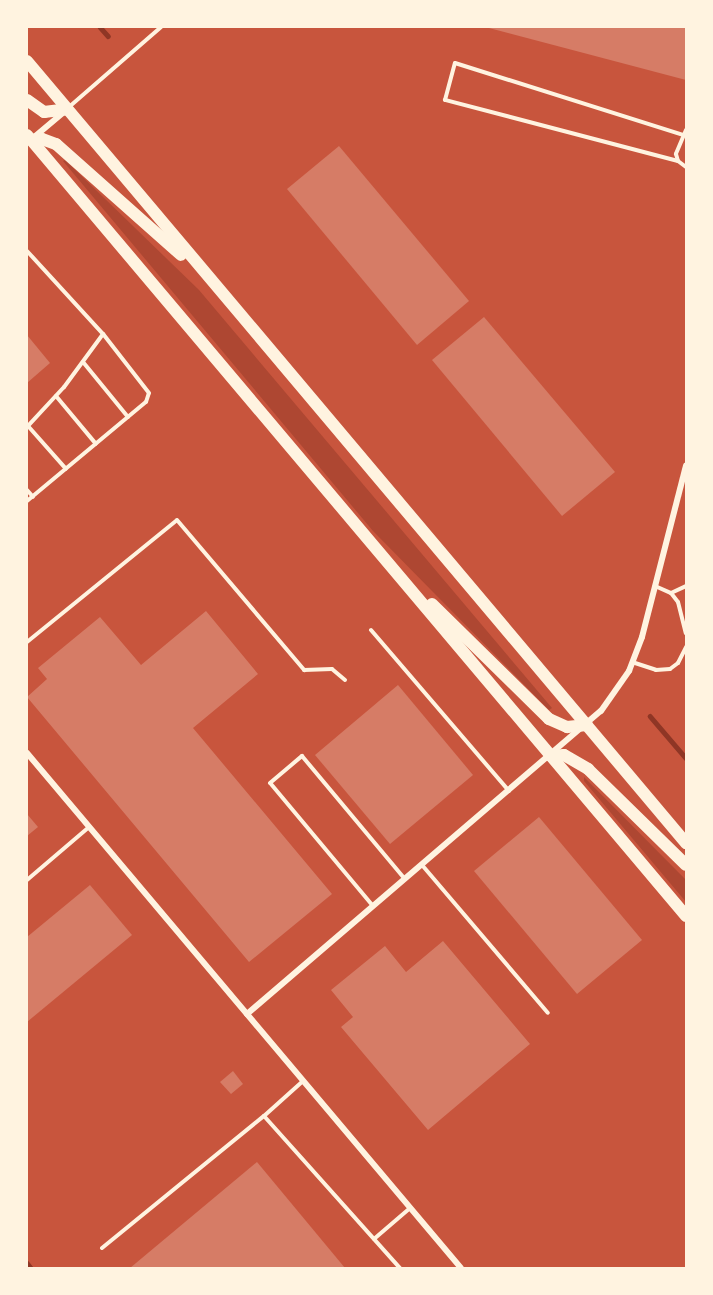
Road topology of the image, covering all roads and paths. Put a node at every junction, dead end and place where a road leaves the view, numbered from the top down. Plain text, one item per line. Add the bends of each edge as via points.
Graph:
1 (161, 27) edge
2 (27, 61) edge
3 (27, 100) edge
4 (67, 110) junction
5 (686, 130) edge
6 (683, 135) junction
7 (28, 139) edge
8 (678, 161) junction
9 (686, 167) edge
10 (27, 250) edge
11 (214, 284) junction
12 (104, 334) junction
13 (83, 362) junction
14 (56, 396) junction
15 (128, 417) junction
16 (28, 427) edge
17 (96, 444) junction
18 (686, 466) edge
19 (66, 469) junction
20 (27, 490) edge
21 (33, 497) junction
22 (27, 501) edge
23 (393, 569) junction
24 (656, 586) junction
25 (686, 586) edge
26 (671, 593) junction
27 (371, 630) dead end
28 (686, 633) edge
29 (27, 642) edge
30 (686, 647) edge
31 (632, 662) junction
32 (345, 680) dead end
33 (587, 725) junction
34 (27, 753) edge
35 (551, 756) junction
36 (509, 791) junction
37 (89, 827) junction
38 (686, 843) edge
39 (422, 865) junction
40 (686, 865) edge
41 (405, 879) junction
42 (27, 880) edge
43 (373, 906) junction
44 (686, 916) edge
45 (548, 1013) dead end
46 (247, 1014) junction
47 (303, 1081) junction
48 (264, 1116) junction
49 (410, 1208) junction
50 (374, 1239) junction
51 (102, 1248) dead end
52 (399, 1268) edge
53 (461, 1268) edge

1 - 4 lane
2 - 4 main road
3 - 4 main road via 44,112
4 - 7 street
4 - 11 main road
5 - 6 lane
6 - 8 lane via 676,154
6 - 8 lane via 454,63 445,100
7 - 11 main road via 56,144
7 - 23 main road
8 - 9 lane
10 - 12 lane
11 - 33 main road
12 - 13 lane
12 - 15 lane via 149,393 146,402
13 - 14 lane
13 - 15 lane
14 - 16 lane
14 - 17 lane
15 - 17 lane
16 - 19 lane
17 - 19 lane
18 - 24 street
19 - 21 lane
20 - 21 lane
21 - 22 lane
23 - 33 main road via 549,719 567,727
23 - 35 main road
24 - 26 lane
24 - 31 street
25 - 26 lane
26 - 28 lane via 678,602
27 - 36 lane
29 - 32 lane via 177,520 304,670 332,669
30 - 31 lane via 685,654 670,669 656,670
31 - 33 street via 619,687
33 - 35 street
33 - 38 main road
34 - 37 street
35 - 36 street
35 - 40 main road via 564,755 588,769
35 - 44 main road
36 - 39 street
37 - 42 lane
37 - 46 street
39 - 41 street
39 - 45 lane
41 - 43 street
41 - 43 lane via 302,756 270,783
43 - 46 street
46 - 47 street
47 - 48 lane
47 - 49 street
48 - 50 lane
48 - 51 lane
49 - 50 lane
49 - 53 street
50 - 52 lane

